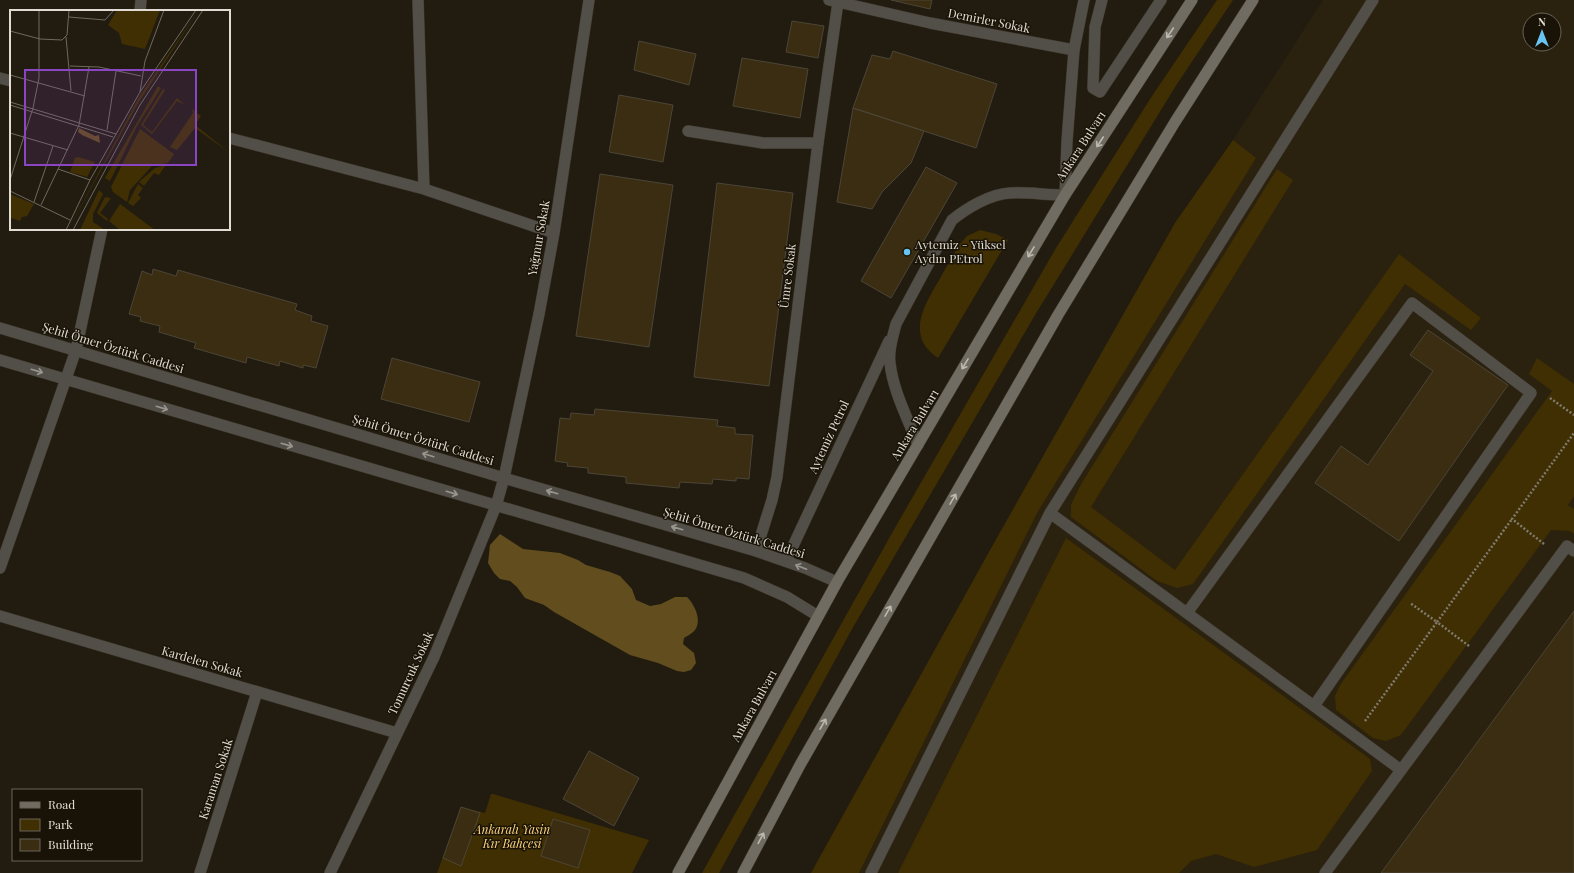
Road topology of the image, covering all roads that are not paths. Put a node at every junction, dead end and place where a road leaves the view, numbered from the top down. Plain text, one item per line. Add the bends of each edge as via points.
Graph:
1 (141, 0) edge
2 (418, 0) edge
3 (588, 0) edge
4 (1084, 0) edge
5 (1102, 0) edge
6 (1161, 0) edge
7 (1192, 0) edge
8 (1253, 0) edge
9 (1372, 0) edge
10 (834, 1) edge
11 (140, 10) edge
12 (1074, 50) junction
13 (0, 78) edge
14 (10, 81) edge
15 (688, 131) dead end
16 (230, 138) edge
17 (818, 143) junction
18 (424, 189) junction
19 (1065, 195) junction
20 (102, 230) edge
21 (554, 233) junction
22 (896, 324) junction
23 (0, 328) edge
24 (76, 350) junction
25 (0, 360) edge
26 (66, 380) junction
27 (918, 445) junction
28 (504, 478) junction
29 (496, 506) junction
30 (1050, 513) junction
31 (756, 551) junction
32 (1574, 551) edge
33 (786, 561) junction
34 (0, 568) edge
35 (837, 582) junction
36 (1187, 613) junction
37 (0, 616) edge
38 (818, 616) junction
39 (257, 692) junction
40 (1314, 706) junction
41 (397, 733) junction
42 (1401, 770) junction
43 (200, 873) edge
44 (330, 873) edge
45 (678, 873) edge
46 (743, 873) edge
47 (871, 873) edge
48 (1325, 873) edge

1 - 11 street
2 - 18 street
3 - 21 street, Yağmur Sokak
4 - 12 street
5 - 6 street via 1096,28 1093,88 1100,92
7 -> 19 main road, Ankara Bulvarı
46 -> 8 main road via 800,765 1058,315 1175,122
9 - 30 street
10 - 12 street, Demirler Sokak
10 - 17 street, Ümre Sokak
12 - 19 street
13 - 14 street
15 - 17 street via 763,143
16 - 18 street
17 - 31 street, Ümre Sokak via 776,477 772,500
18 - 21 street
19 - 22 street, Aytemiz Petrol via 1008,193 964,210 952,220
19 -> 27 main road, Ankara Bulvarı
20 - 24 street
21 - 28 street, Yağmur Sokak
22 - 27 street, Aytemiz Petrol via 890,362 895,385
22 - 33 street, Aytemiz Petrol
23 - 24 street, Şehit Ömer Öztürk Caddesi
24 - 26 street
28 -> 24 street, Şehit Ömer Öztürk Caddesi
25 -> 26 street
26 -> 29 street
26 - 34 street
27 - 35 main road, Ankara Bulvarı
28 - 29 street, Tomurcuk Sokak
31 -> 28 street, Şehit Ömer Öztürk Caddesi
29 - 38 street via 744,578 786,597
29 - 41 street, Tomurcuk Sokak via 434,657
30 - 36 street
30 - 47 street
31 - 33 street, Şehit Ömer Öztürk Caddesi
32 - 42 street via 1567,546
35 -> 33 street, Şehit Ömer Öztürk Caddesi
35 - 38 main road, Ankara Bulvarı
36 - 40 street
36 - 40 street via 1412,303 1531,393
37 - 39 street, Kardelen Sokak
38 - 45 main road, Ankara Bulvarı
39 - 41 street, Kardelen Sokak
39 - 43 street, Karaman Sokak
40 - 42 street
41 - 44 street, Tomurcuk Sokak
42 - 48 street

